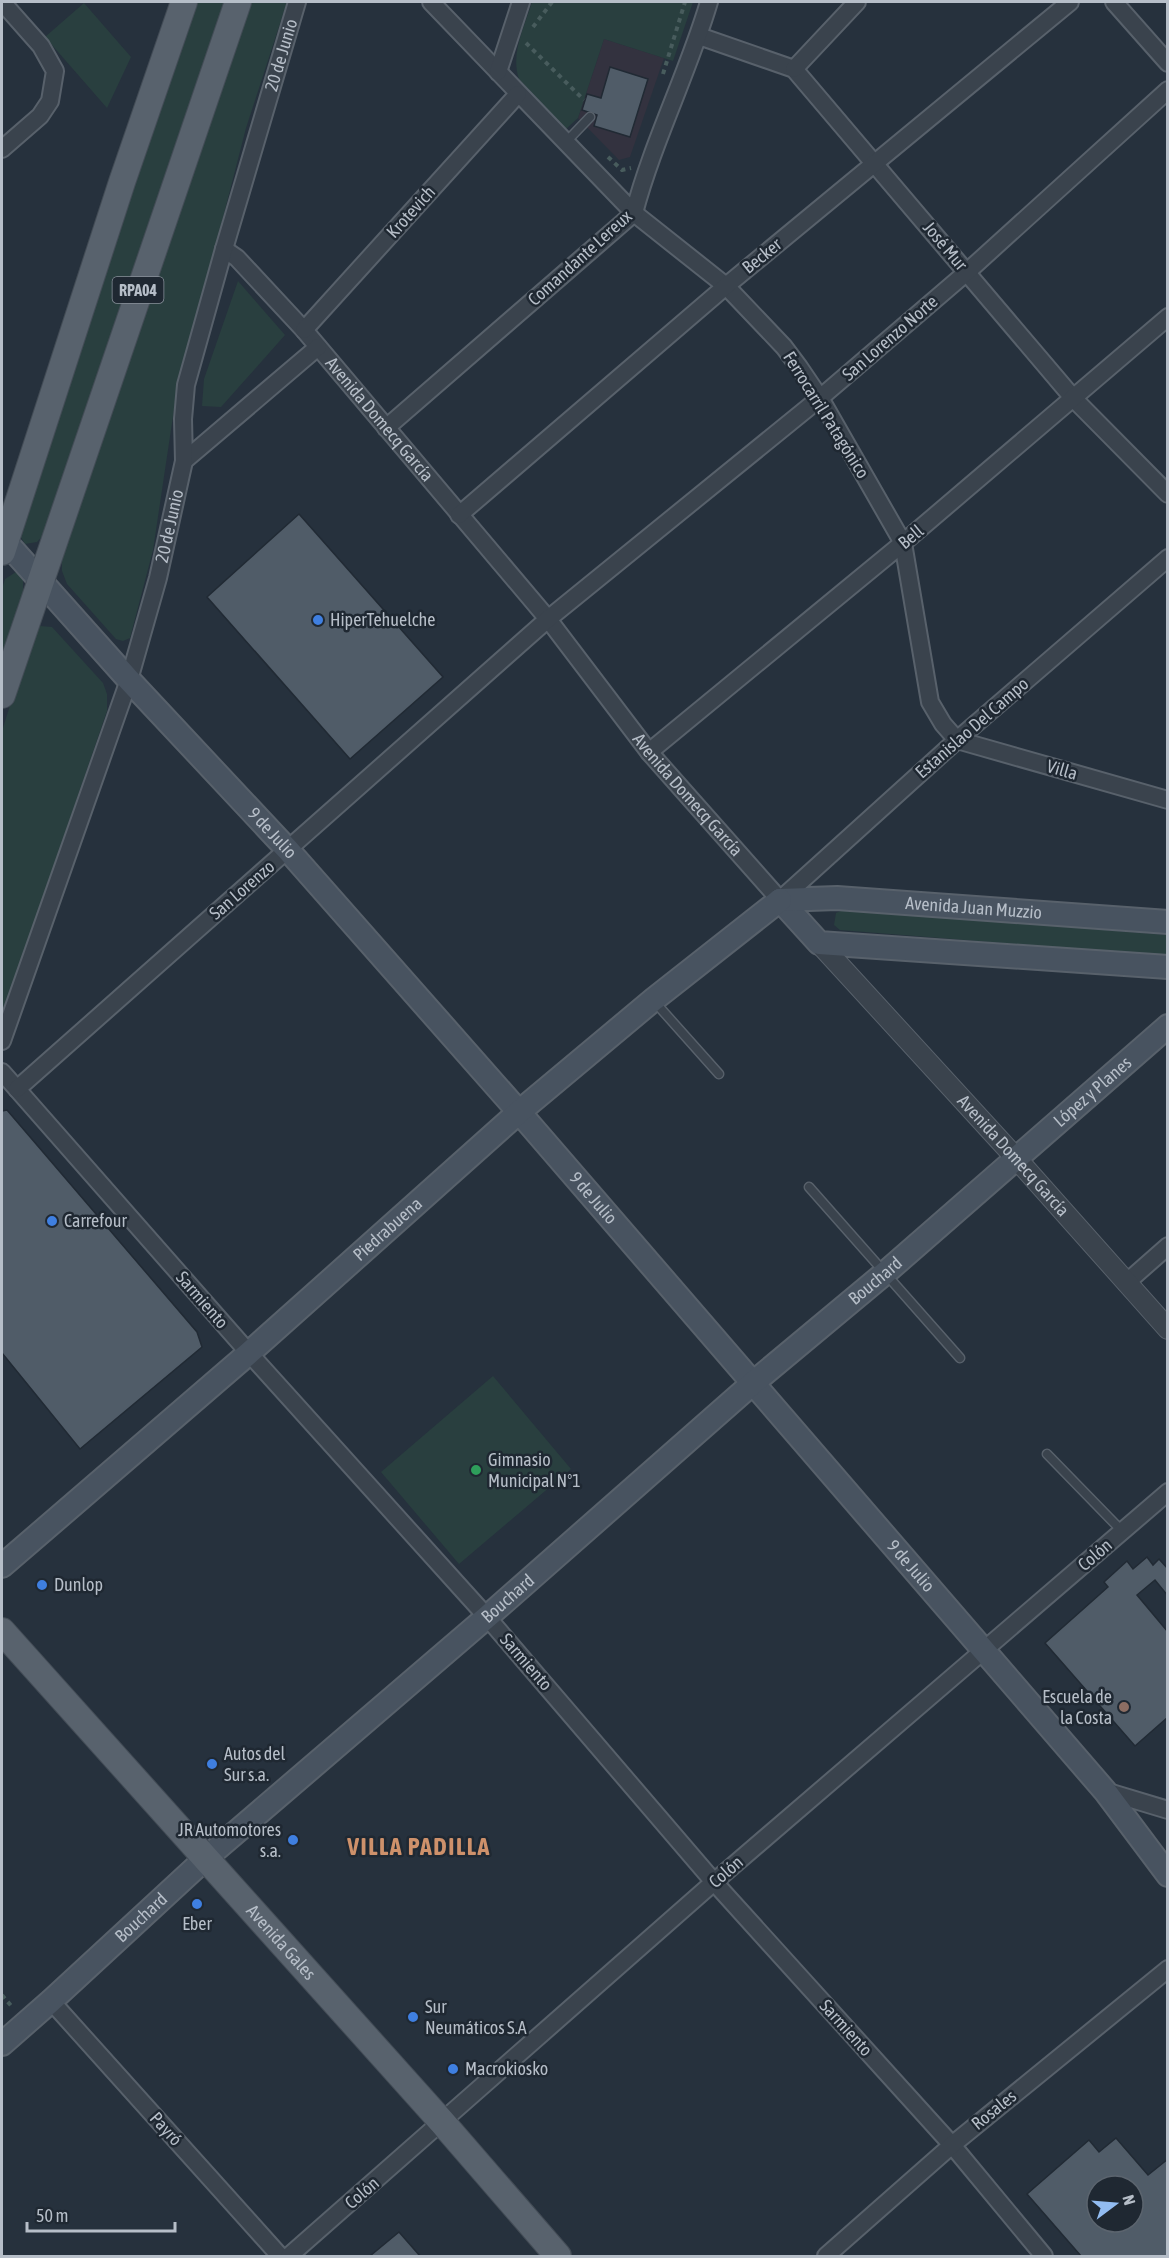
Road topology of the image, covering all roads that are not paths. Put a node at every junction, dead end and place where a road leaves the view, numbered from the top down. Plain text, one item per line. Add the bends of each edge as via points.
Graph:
1 (2, 2) edge
2 (184, 2) edge
3 (238, 2) edge
4 (297, 2) edge
5 (431, 2) edge
6 (521, 2) edge
7 (709, 2) edge
8 (857, 2) edge
9 (1070, 2) edge
10 (1114, 2) edge
11 (699, 36) junction
12 (1167, 63) edge
13 (794, 69) junction
14 (498, 72) junction
15 (1167, 90) edge
16 (518, 94) junction
17 (590, 117) dead end
18 (566, 142) junction
19 (2, 149) edge
20 (875, 164) junction
21 (634, 213) junction
22 (224, 249) junction
23 (967, 272) junction
24 (726, 286) junction
25 (1167, 317) edge
26 (303, 330) junction
27 (318, 347) junction
28 (820, 398) junction
29 (1074, 399) junction
30 (386, 428) junction
31 (184, 461) junction
32 (1167, 494) edge
33 (459, 515) junction
34 (903, 543) junction
35 (3, 544) edge
36 (1167, 558) edge
37 (40, 579) junction
38 (548, 619) junction
39 (129, 680) junction
40 (2, 695) edge
41 (957, 740) junction
42 (649, 752) junction
43 (1167, 800) edge
44 (288, 850) junction
45 (780, 900) junction
46 (1167, 922) edge
47 (819, 943) junction
48 (1167, 967) edge
49 (653, 1000) junction
50 (1167, 1026) edge
51 (2, 1041) edge
52 (2, 1072) edge
53 (720, 1074) dead end
54 (17, 1089) junction
55 (519, 1112) junction
56 (1015, 1157) junction
57 (809, 1186) dead end
58 (1167, 1246) edge
59 (885, 1273) junction
60 (1126, 1282) junction
61 (1167, 1329) edge
62 (249, 1353) junction
63 (960, 1358) dead end
64 (753, 1383) junction
65 (1047, 1454) dead end
66 (1167, 1492) edge
67 (1122, 1531) junction
68 (2, 1566) edge
69 (487, 1617) junction
70 (2, 1631) edge
71 (984, 1651) junction
72 (1105, 1791) junction
73 (1167, 1810) edge
74 (206, 1858) junction
75 (1167, 1875) edge
76 (714, 1882) junction
77 (1167, 1969) edge
78 (51, 2001) junction
79 (2, 2044) edge
80 (442, 2122) junction
81 (952, 2145) junction
82 (280, 2256) edge
83 (289, 2256) edge
84 (558, 2256) edge
85 (826, 2256) edge
86 (1044, 2256) edge

1 - 19 street via 40,46 55,71 50,101 40,116
2 - 35 main road, RPA04
3 - 37 main road, RPA04
4 - 22 street, 20 de Junio
5 - 14 street, Ferrocarril Patagónico
6 - 14 street
7 - 11 street, Comandante Lereux
8 - 13 street
9 - 20 street, Becker
10 - 12 street
11 - 13 street
11 - 21 street, Comandante Lereux via 645,172
13 - 20 street, José Mur
14 - 16 street, Ferrocarril Patagónico
15 - 23 street, San Lorenzo Norte
16 - 18 street, Ferrocarril Patagónico
16 - 26 street, Krotevich
17 - 18 lane
18 - 21 street, Ferrocarril Patagónico
20 - 23 street, José Mur
20 - 24 street, Becker
21 - 24 street, Ferrocarril Patagónico
21 - 30 street, Comandante Lereux
22 - 26 street, Avenida Domecq García via 237,258
22 - 31 street, 20 de Junio via 186,385
23 - 28 street, San Lorenzo Norte
23 - 29 street, José Mur
24 - 28 street, Ferrocarril Patagónico via 784,347
24 - 33 street, Becker
25 - 29 street, Bell
26 - 27 street, Avenida Domecq García
27 - 30 street, Avenida Domecq García
27 - 31 street
28 - 34 street, Ferrocarril Patagónico
28 - 38 street, San Lorenzo Norte
29 - 32 street, José Mur
29 - 34 street, Bell
30 - 33 street, Avenida Domecq García
31 - 39 street, 20 de Junio via 158,578
33 - 38 street, Avenida Domecq García
34 - 41 street, Ferrocarril Patagónico via 930,702
34 - 42 street, Bell
35 - 37 main road, 9 de Julio
36 - 41 street, Estanislao Del Campo
37 - 39 main road, 9 de Julio
37 - 40 main road, RPA04
38 - 42 street, Avenida Domecq García
38 - 44 street, San Lorenzo
39 - 44 main road, 9 de Julio
39 - 51 street, 20 de Junio
41 - 43 street, Villa
41 - 45 street, Estanislao Del Campo
42 - 45 street, Avenida Domecq García
44 - 54 street, San Lorenzo
44 - 55 main road, 9 de Julio
45 - 46 main road, Avenida Juan Muzzio via 837,898
45 - 47 main road, Avenida Domecq García
45 - 49 main road, Piedrabuena
47 - 48 main road
47 - 56 street, Avenida Domecq García
49 - 53 lane
49 - 55 main road, Piedrabuena
50 - 56 main road, López y Planes
52 - 54 street, Sarmiento
54 - 62 street, Sarmiento
55 - 62 main road, Piedrabuena
55 - 64 main road, 9 de Julio
56 - 59 main road, Bouchard
56 - 60 street, Avenida Domecq García
57 - 59 lane
58 - 60 street
59 - 63 lane
59 - 64 main road, Bouchard
60 - 61 street, Avenida Domecq García
62 - 68 main road, Piedrabuena
62 - 69 street, Sarmiento
64 - 69 main road, Bouchard
64 - 71 main road, 9 de Julio
65 - 67 lane
66 - 67 street, Colón
67 - 71 street, Colón
69 - 74 main road, Bouchard
69 - 76 street, Sarmiento
70 - 74 main road, Avenida Gales
71 - 72 main road, 9 de Julio
71 - 76 street, Colón
72 - 73 street
72 - 75 main road, 9 de Julio
74 - 78 main road, Bouchard
74 - 80 main road, Avenida Gales
76 - 80 street, Colón
76 - 81 street, Sarmiento
77 - 81 street, Rosales
78 - 79 main road, Bouchard
78 - 82 street, Payró
80 - 83 street, Colón
80 - 84 main road, Avenida Gales
81 - 85 street, Rosales
81 - 86 street, Sarmiento

